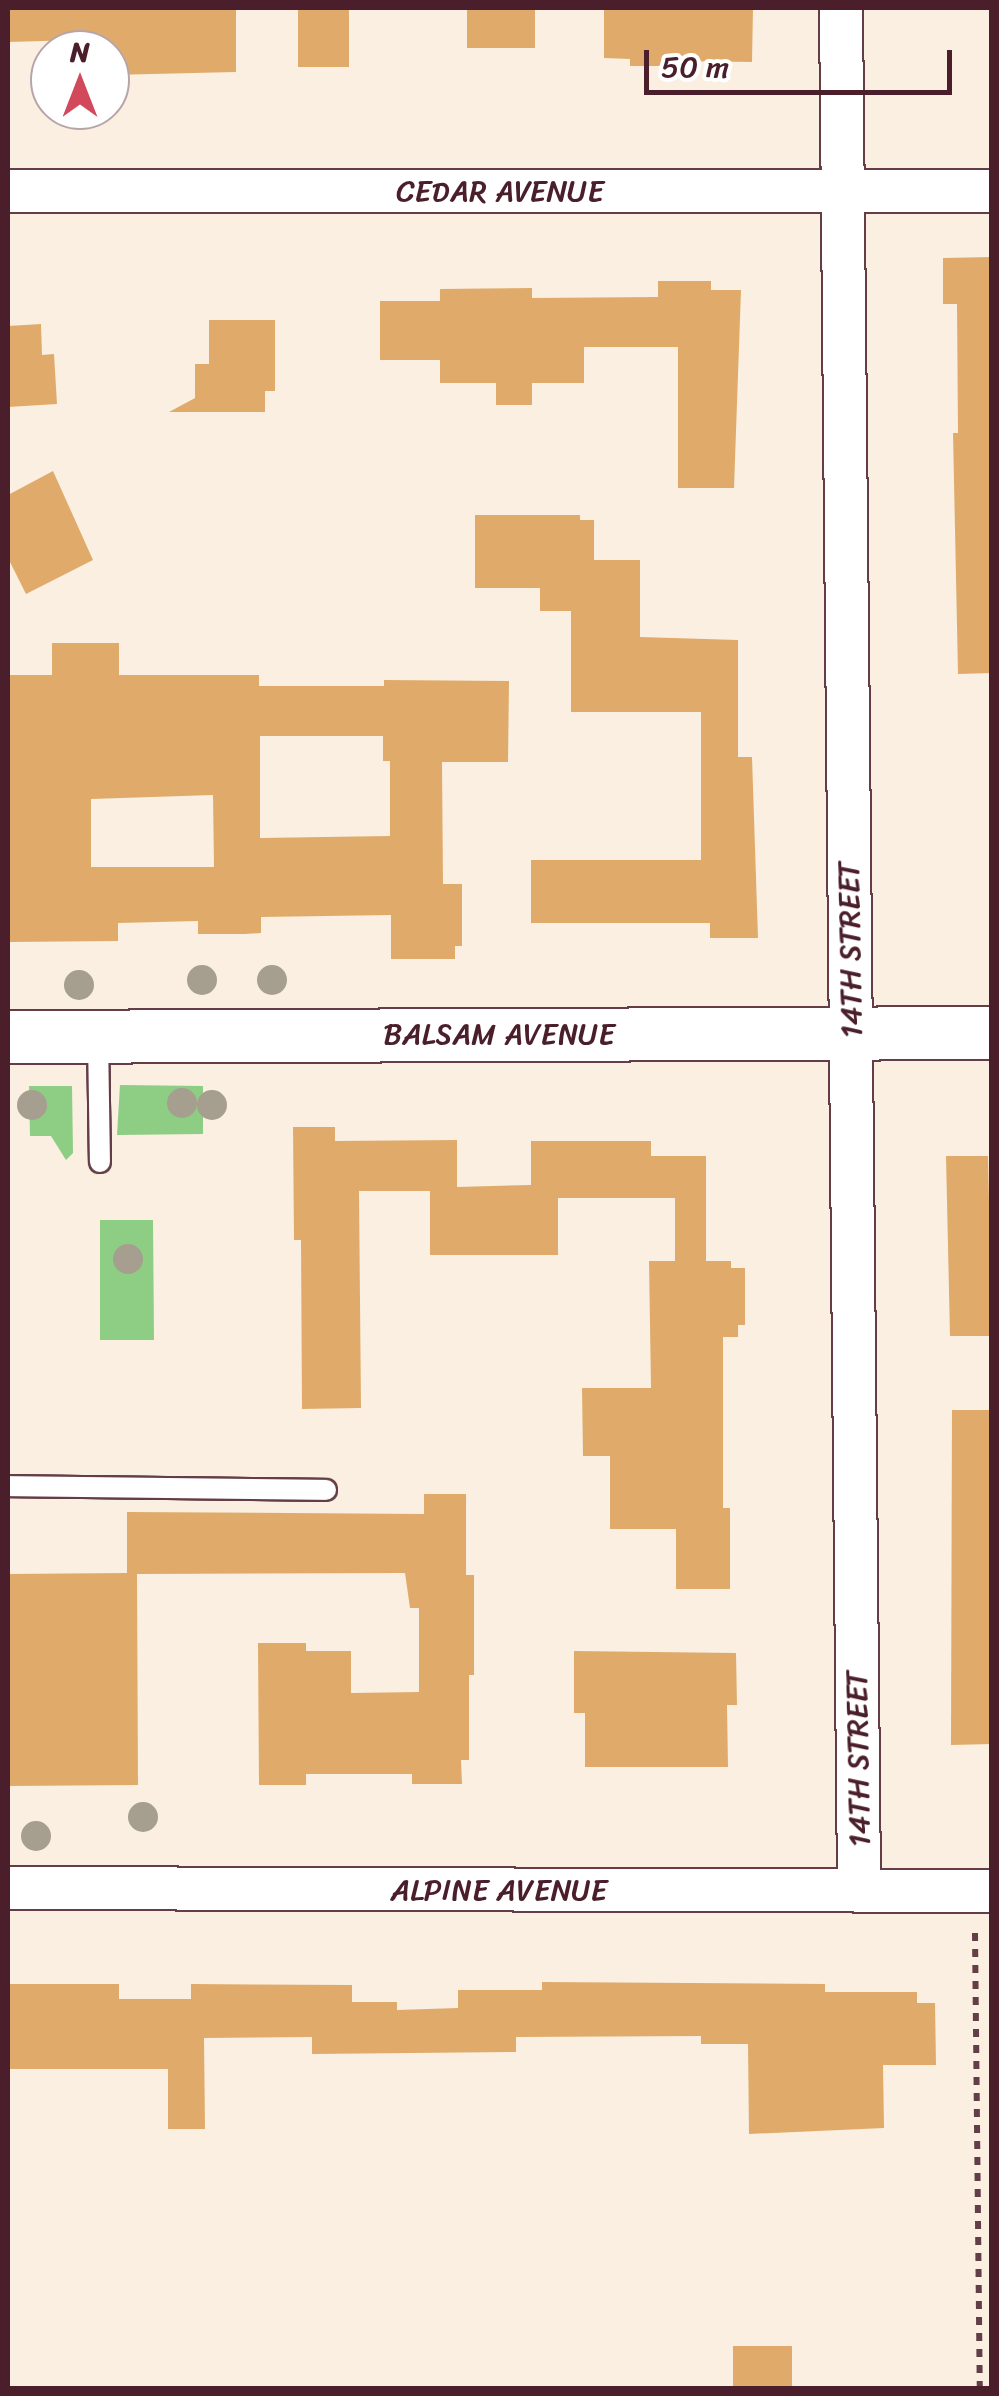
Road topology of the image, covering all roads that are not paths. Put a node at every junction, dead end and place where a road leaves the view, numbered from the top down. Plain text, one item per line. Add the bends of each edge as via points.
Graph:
1 (841, 8) edge
2 (8, 191) edge
3 (843, 191) junction
4 (992, 191) edge
5 (851, 1033) junction
6 (992, 1033) edge
7 (98, 1036) junction
8 (8, 1037) edge
9 (100, 1162) dead end
10 (8, 1486) edge
11 (326, 1490) dead end
12 (8, 1888) edge
13 (860, 1892) junction
14 (983, 1892) edge

1 - 3 street, 14TH STREET
2 - 3 street, CEDAR AVENUE
3 - 4 street, CEDAR AVENUE
3 - 5 street, 14TH STREET
5 - 6 street, BALSAM AVENUE
5 - 7 street, BALSAM AVENUE
5 - 13 street, 14TH STREET
7 - 8 street, BALSAM AVENUE
7 - 9 lane
10 - 11 lane
12 - 13 street, ALPINE AVENUE
13 - 14 street, ALPINE AVENUE

